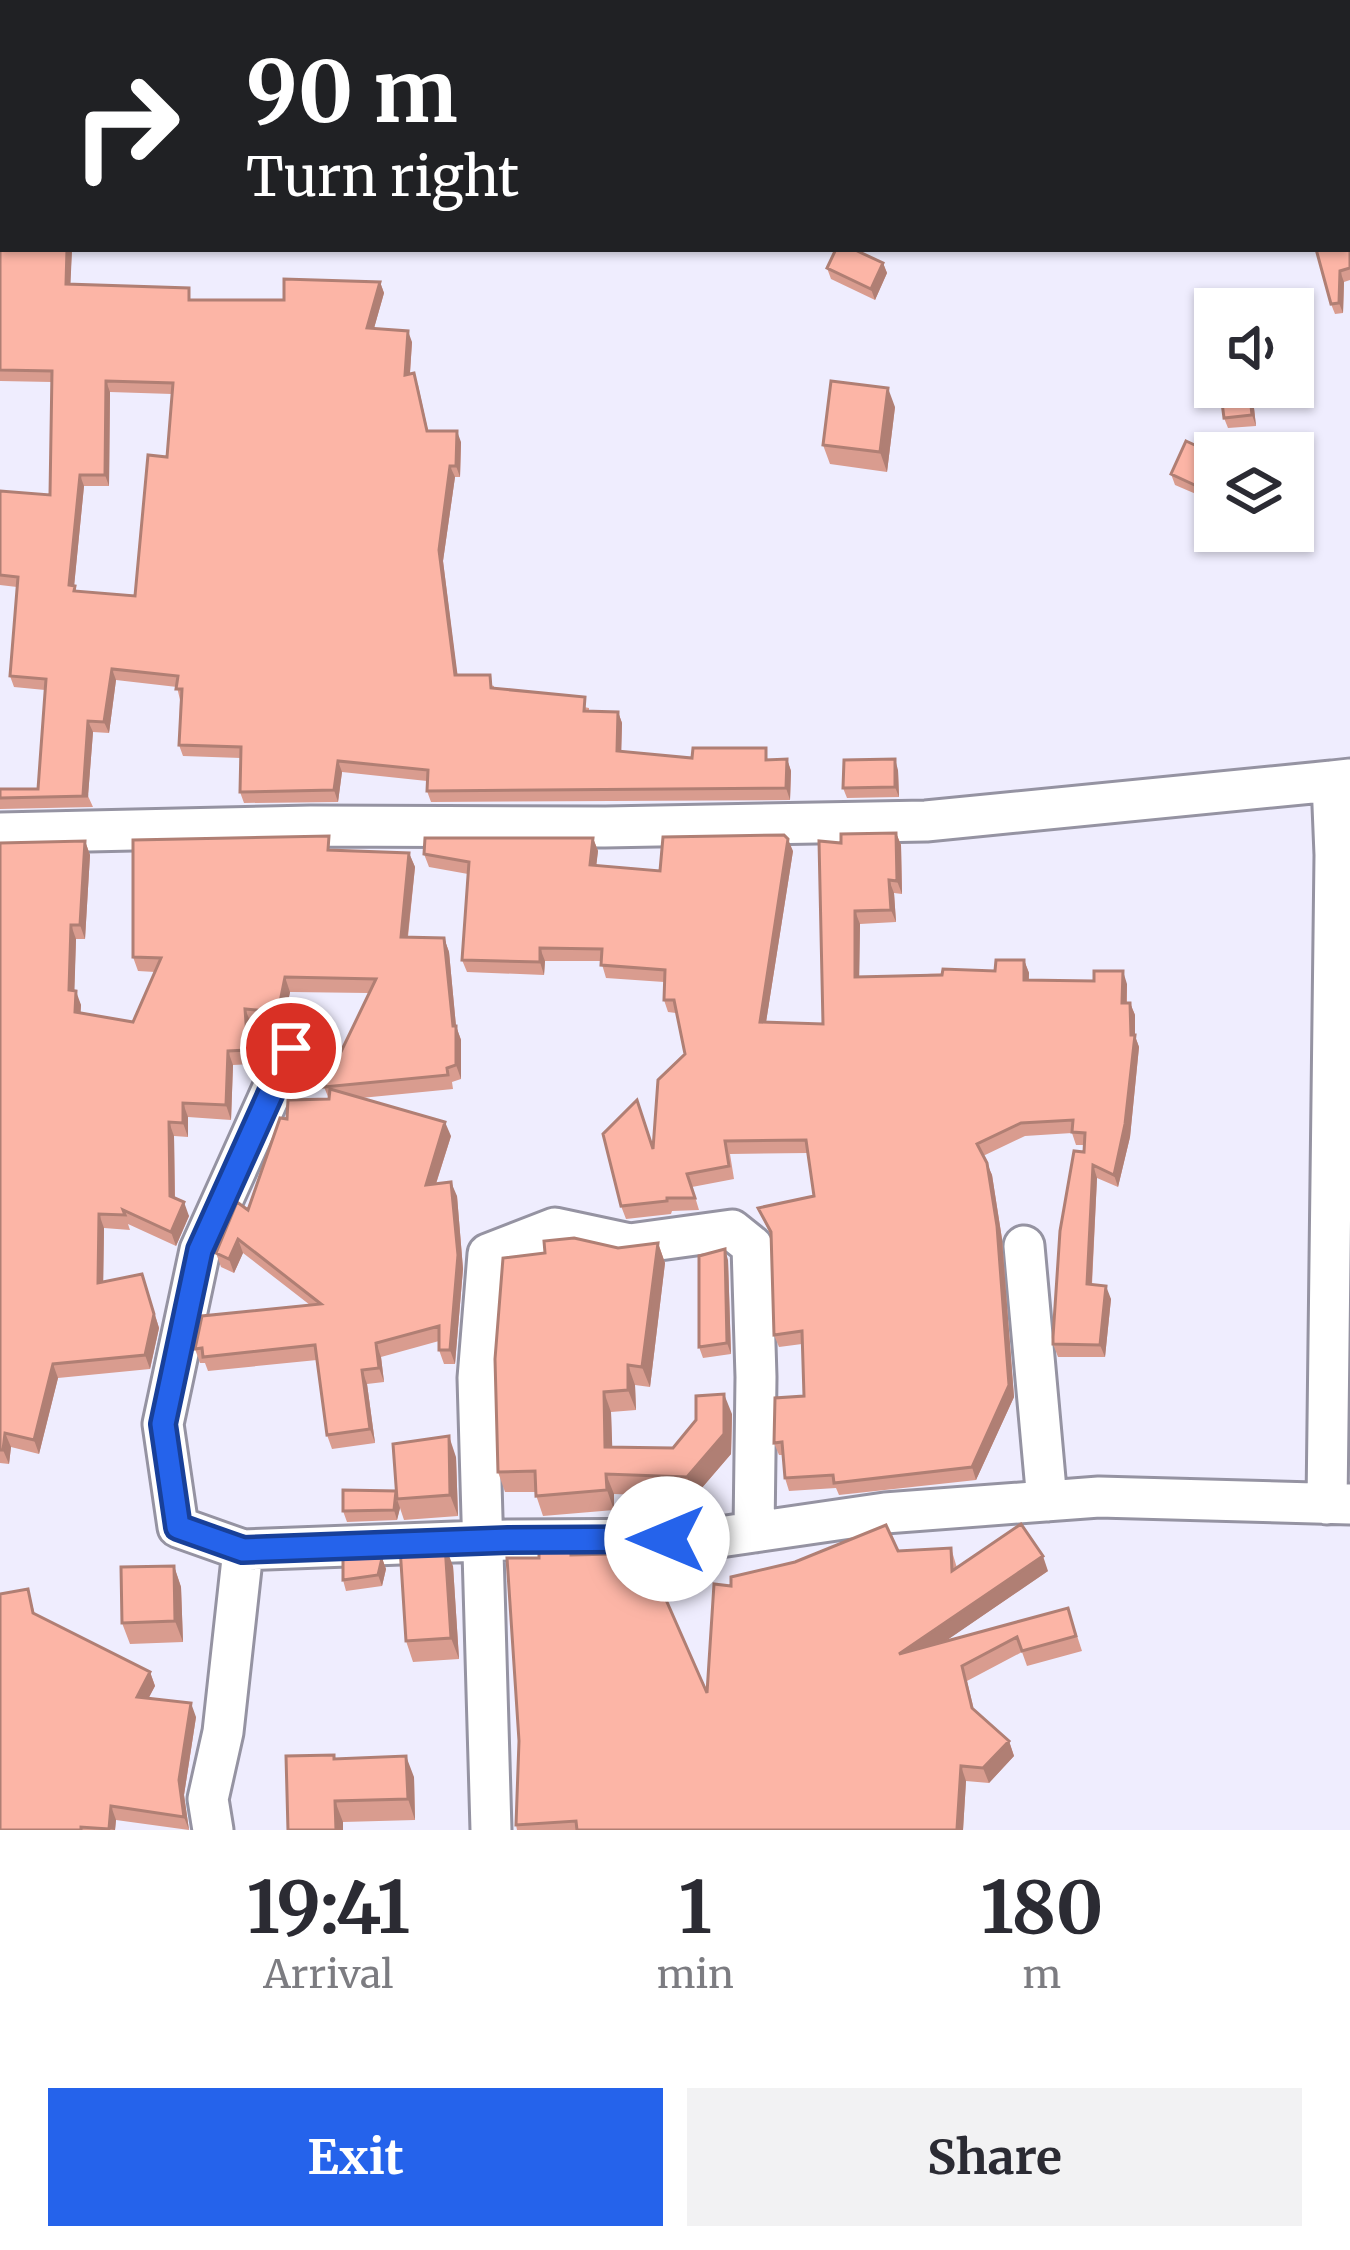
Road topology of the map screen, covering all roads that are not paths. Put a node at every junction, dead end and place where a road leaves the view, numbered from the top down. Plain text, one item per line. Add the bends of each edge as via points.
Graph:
1 (1341, 780) edge
2 (0, 833) edge
3 (291, 1048) dead end
4 (1024, 1246) dead end
5 (1047, 1501) junction
6 (1339, 1504) edge
7 (754, 1532) junction
8 (483, 1541) junction
9 (243, 1550) junction
10 (213, 1830) edge
11 (491, 1830) edge

1 - 2 street via 926,821
1 - 6 street
3 - 9 street via 200,1250 163,1424 178,1527
4 - 5 street
5 - 6 street
5 - 7 street
7 - 8 street
7 - 8 street via 752,1246 732,1230 630,1244 555,1228 488,1254 478,1378
8 - 9 street
8 - 11 street
9 - 10 street via 208,1798

